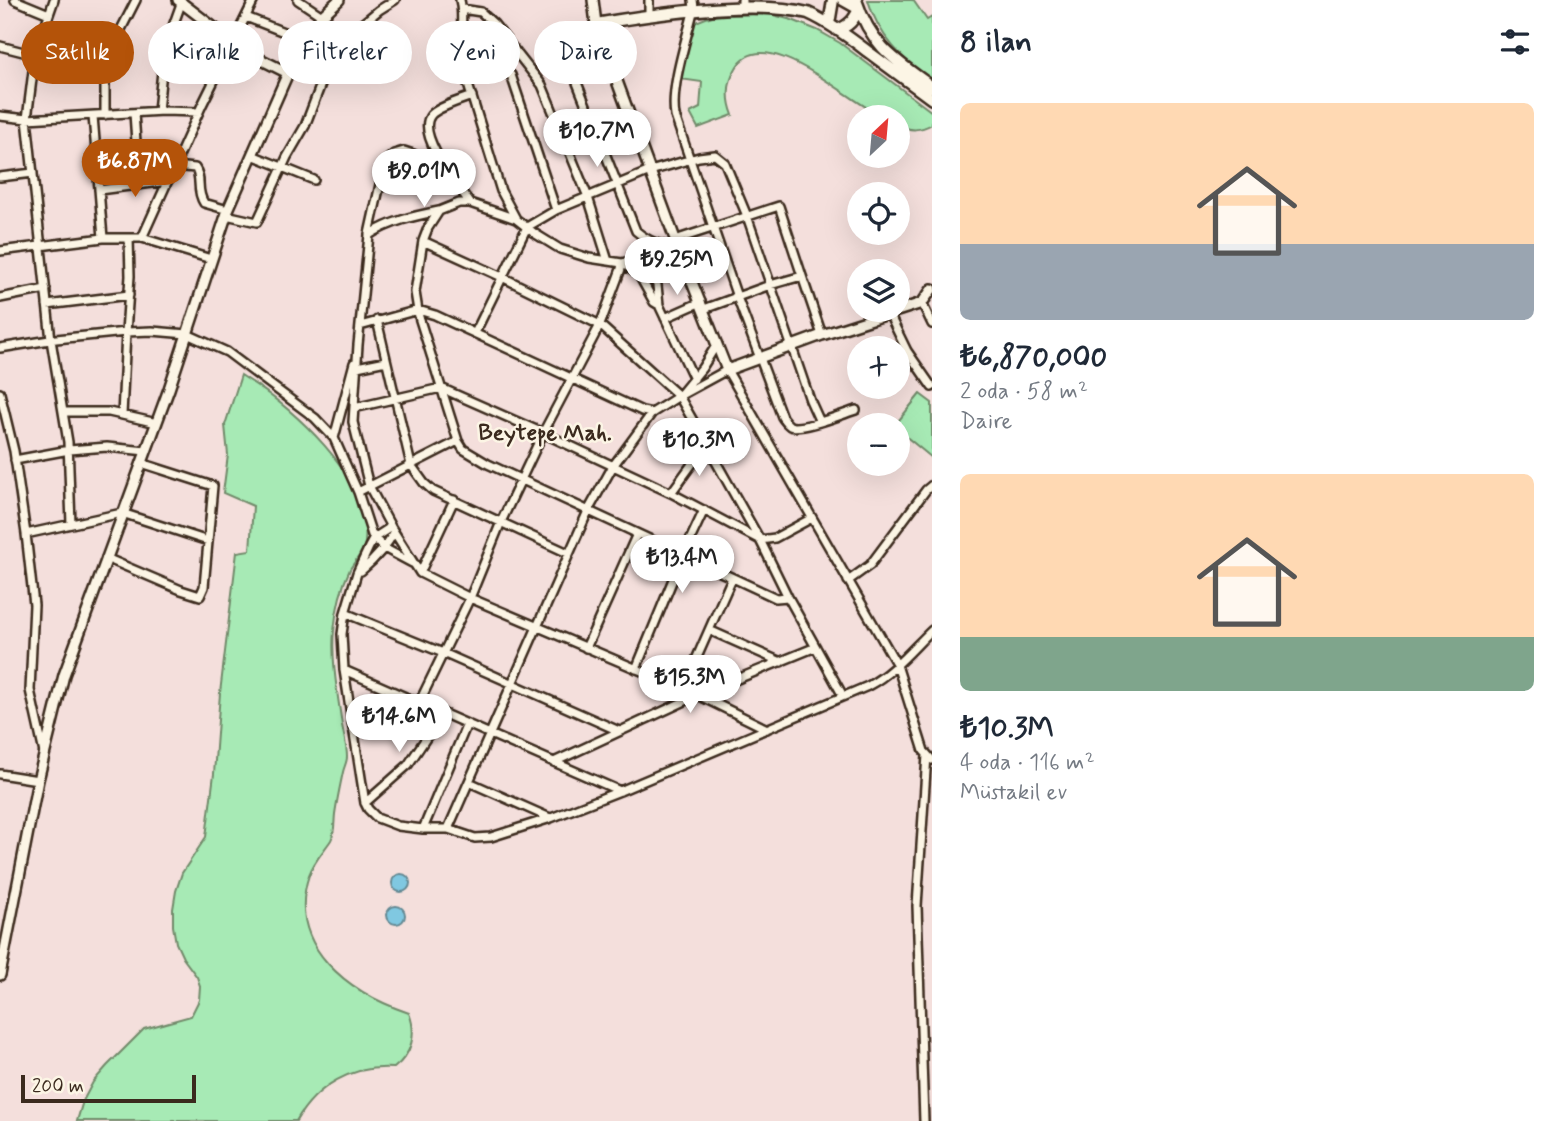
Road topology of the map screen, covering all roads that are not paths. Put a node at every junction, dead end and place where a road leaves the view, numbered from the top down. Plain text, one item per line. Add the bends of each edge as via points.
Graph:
1 (15, 0) edge
2 (54, 0) edge
3 (136, 0) edge
4 (254, 0) edge
5 (298, 0) edge
6 (339, 0) edge
7 (395, 0) edge
8 (593, 0) edge
9 (649, 0) edge
10 (834, 0) edge
11 (843, 0) edge
12 (181, 1) edge
13 (746, 1) edge
14 (461, 4) edge
15 (694, 4) edge
16 (858, 4) edge
17 (49, 14) junction
18 (649, 15) junction
19 (321, 16) junction
20 (246, 17) junction
21 (47, 21) edge
22 (125, 21) edge
23 (206, 21) edge
24 (244, 21) edge
25 (317, 21) edge
26 (596, 21) edge
27 (614, 21) edge
28 (833, 27) junction
29 (278, 30) edge
30 (0, 46) edge
31 (21, 51) edge
32 (31, 84) edge
33 (105, 84) edge
34 (213, 84) edge
35 (283, 84) edge
36 (468, 84) edge
37 (514, 84) edge
38 (578, 84) edge
39 (618, 84) edge
40 (932, 87) edge
41 (472, 96) junction
42 (932, 99) edge
43 (158, 111) junction
44 (199, 112) junction
45 (134, 113) junction
46 (105, 115) junction
47 (0, 116) edge
48 (93, 116) junction
49 (27, 119) junction
50 (252, 155) junction
51 (690, 159) junction
52 (174, 166) junction
53 (283, 167) junction
54 (650, 171) junction
55 (33, 173) junction
56 (0, 177) edge
57 (314, 180) dead end
58 (168, 181) junction
59 (139, 185) junction
60 (457, 185) junction
61 (618, 185) junction
62 (99, 190) junction
63 (588, 197) junction
64 (470, 202) junction
65 (556, 210) junction
66 (439, 211) junction
67 (227, 212) junction
68 (747, 216) junction
69 (516, 219) junction
70 (527, 227) junction
71 (713, 227) junction
72 (369, 234) junction
73 (103, 238) junction
74 (129, 238) junction
75 (142, 238) junction
76 (423, 241) junction
77 (677, 243) junction
78 (41, 246) junction
79 (0, 251) edge
80 (639, 258) junction
81 (211, 259) junction
82 (608, 261) junction
83 (622, 263) junction
84 (502, 276) junction
85 (802, 276) junction
86 (770, 285) junction
87 (46, 289) junction
88 (932, 289) edge
89 (129, 295) junction
90 (737, 297) junction
91 (0, 298) edge
92 (922, 303) junction
93 (659, 305) junction
94 (702, 305) junction
95 (47, 306) junction
96 (910, 307) edge
97 (418, 310) junction
98 (665, 318) junction
99 (377, 320) junction
100 (863, 322) edge
101 (893, 322) edge
102 (932, 324) edge
103 (600, 325) junction
104 (360, 326) junction
105 (126, 332) junction
106 (475, 333) junction
107 (187, 334) junction
108 (822, 335) junction
109 (51, 340) junction
110 (717, 344) junction
111 (358, 345) junction
112 (792, 346) junction
113 (0, 348) edge
114 (760, 358) junction
115 (386, 361) junction
116 (356, 367) junction
117 (727, 370) junction
118 (572, 379) junction
119 (694, 379) junction
120 (932, 387) edge
121 (441, 388) junction
122 (0, 393) edge
123 (679, 396) junction
124 (395, 399) junction
125 (354, 408) junction
126 (856, 410) dead end
127 (64, 412) junction
128 (652, 413) junction
129 (122, 415) junction
130 (820, 422) junction
131 (157, 423) junction
132 (543, 433) junction
133 (334, 438) junction
134 (458, 441) junction
135 (706, 446) junction
136 (69, 450) junction
137 (146, 451) junction
138 (15, 460) junction
139 (141, 463) junction
140 (411, 465) junction
141 (613, 466) junction
142 (521, 480) junction
143 (932, 485) edge
144 (369, 486) junction
145 (358, 492) junction
146 (671, 493) junction
147 (454, 500) junction
148 (588, 510) junction
149 (704, 510) junction
150 (122, 513) junction
151 (812, 518) junction
152 (500, 522) junction
153 (71, 524) junction
154 (393, 529) junction
155 (26, 534) junction
156 (637, 534) junction
157 (374, 538) junction
158 (760, 540) junction
159 (208, 541) junction
160 (384, 548) junction
161 (568, 553) junction
162 (683, 555) junction
163 (106, 558) junction
164 (415, 564) junction
165 (357, 573) junction
166 (421, 573) junction
167 (732, 578) junction
168 (848, 581) junction
169 (788, 597) junction
170 (470, 598) junction
171 (345, 613) junction
172 (536, 627) junction
173 (709, 630) junction
174 (932, 630) edge
175 (816, 647) junction
176 (586, 648) junction
177 (443, 653) junction
178 (781, 662) junction
179 (897, 665) junction
180 (636, 669) junction
181 (344, 670) junction
182 (511, 684) junction
183 (683, 689) junction
184 (698, 695) junction
185 (843, 696) junction
186 (419, 703) junction
187 (443, 713) junction
188 (467, 724) junction
189 (767, 729) junction
190 (619, 731) junction
191 (490, 734) junction
192 (44, 754) junction
193 (929, 757) edge
194 (554, 762) junction
195 (0, 775) edge
196 (38, 780) junction
197 (469, 782) junction
198 (620, 791) junction
199 (365, 803) junction
200 (551, 818) junction
201 (423, 829) junction
202 (448, 829) junction
203 (0, 975) edge
204 (924, 1121) edge

1 - 17 street
2 - 17 street
3 - 22 street
4 - 20 street
5 - 19 street
6 - 19 street
7 - 53 street via 341,45
8 - 26 street
9 - 18 street
10 - 28 main road
11 - 16 main road
12 - 23 street
12 - 43 street via 164,51
13 - 15 main road
13 - 28 main road via 793,8
14 - 63 street via 488,18 542,85
15 - 18 main road
15 - 51 street via 674,106
16 - 28 main road via 847,27
16 - 40 main road via 881,48
17 - 21 street
18 - 27 main road
19 - 25 street
20 - 24 street
20 - 29 street
28 - 42 main road
30 - 31 street
32 - 49 street
33 - 46 street
34 - 44 street
35 - 50 street
36 - 41 street
37 - 65 street
38 - 61 street
39 - 54 street
41 - 60 street via 435,111 428,121 428,134
41 - 69 street via 501,191
43 - 44 street
43 - 45 street
44 - 52 street
45 - 46 street
45 - 59 street
46 - 48 street
47 - 49 street
48 - 49 street
48 - 62 street
49 - 55 street
50 - 53 street
50 - 67 street
51 - 54 street
51 - 68 street via 715,155 725,163
51 - 71 street
52 - 58 street
52 - 67 street via 195,168 204,203
53 - 57 street
53 - 67 street via 257,222
54 - 61 street
54 - 77 street
55 - 56 street
55 - 78 street
58 - 59 street
58 - 75 street
59 - 62 street
60 - 64 street
60 - 72 street via 413,154 394,154 385,162
61 - 63 street
61 - 77 street via 636,231 662,245
62 - 73 street
63 - 65 street
63 - 82 street
64 - 66 street
64 - 69 street
65 - 70 street
66 - 72 street via 398,220
66 - 76 street
67 - 81 street
68 - 71 street
68 - 85 street via 779,205
68 - 86 street
69 - 70 street
70 - 82 street via 560,249
70 - 84 street
71 - 77 street
71 - 90 street
72 - 104 street
73 - 74 street
73 - 78 street
74 - 75 street
74 - 89 street
75 - 81 street
76 - 84 street
76 - 97 street via 415,292
77 - 80 street
77 - 94 street
78 - 79 street
78 - 87 street
80 - 83 street
80 - 93 street via 657,285
81 - 107 street
82 - 83 street
83 - 93 street via 639,275
83 - 103 street
84 - 103 street
84 - 106 street
85 - 86 street
85 - 108 street
86 - 90 street
86 - 112 street
87 - 91 street
87 - 95 street
88 - 92 street
89 - 95 street
89 - 105 street
90 - 94 street
90 - 114 street
92 - 96 street
92 - 102 street
93 - 98 street
94 - 98 street
94 - 110 street
95 - 109 street
97 - 99 street
97 - 106 street
97 - 121 street
98 - 119 street
99 - 104 street
99 - 115 street
100 - 108 street
101 - 120 street
103 - 118 street
103 - 123 street
104 - 111 street
105 - 107 street
105 - 109 street
105 - 129 street
106 - 118 street
107 - 131 street
107 - 133 street via 248,366 316,418
108 - 112 street
109 - 113 street
109 - 127 street
110 - 117 street
110 - 119 street
111 - 116 street
111 - 133 street
112 - 114 street
112 - 130 street
114 - 117 street
114 - 130 street via 785,422 797,427
115 - 116 street
115 - 124 street
116 - 125 street
117 - 123 street
117 - 151 street
118 - 128 street
118 - 132 street
119 - 123 street
121 - 124 street
121 - 132 street
121 - 134 street
122 - 138 street
123 - 128 street
123 - 135 street
124 - 125 street
124 - 140 street
125 - 144 street via 353,422
126 - 130 street
127 - 129 street
127 - 136 street
128 - 141 street
129 - 131 street
131 - 137 street
132 - 141 street
132 - 142 street
133 - 145 street
134 - 140 street
134 - 142 street via 463,449
135 - 146 street
135 - 158 street
136 - 137 street
136 - 138 street
136 - 153 street
137 - 139 street
138 - 155 street
139 - 150 street
139 - 159 street via 213,486
140 - 144 street
140 - 147 street via 433,491
141 - 146 street
141 - 148 street
142 - 148 street
142 - 152 street
143 - 168 street via 870,565
144 - 145 street
144 - 154 street
145 - 157 street
146 - 149 street
147 - 152 street
147 - 166 street
148 - 156 street
148 - 161 street
149 - 158 street
149 - 162 street
150 - 153 street
150 - 159 street
150 - 163 street
151 - 158 street via 775,538
151 - 168 street
152 - 161 street
152 - 170 street
153 - 155 street
154 - 157 street
154 - 160 street
154 - 164 street
155 - 192 street via 34,605 30,690
156 - 162 street
156 - 176 street
157 - 160 street
157 - 165 street
158 - 169 street
159 - 163 street via 200,596
160 - 164 street
160 - 165 street
161 - 172 street
162 - 167 street
162 - 180 street
163 - 192 street via 64,675
164 - 166 street
165 - 171 street
166 - 170 street
167 - 169 street via 776,598
167 - 173 street
168 - 179 street
169 - 175 street
170 - 172 street
170 - 177 street
171 - 177 street
171 - 181 street
172 - 176 street
172 - 182 street
173 - 178 street
173 - 183 street
174 - 179 street
175 - 178 street
175 - 185 street
176 - 180 street
177 - 182 street
177 - 186 street
178 - 184 street
179 - 185 street via 879,681
179 - 193 street
180 - 183 street
181 - 186 street
181 - 199 street
182 - 190 street
182 - 191 street
183 - 184 street
184 - 189 street
184 - 190 street
185 - 189 street
186 - 187 street
187 - 188 street
187 - 199 street via 408,765
188 - 191 street
188 - 201 street
189 - 198 street
190 - 194 street
191 - 194 street
191 - 197 street
192 - 196 street
193 - 204 street via 917,906
194 - 198 street
195 - 196 street
196 - 203 street
197 - 200 street
197 - 202 street
198 - 200 street
199 - 201 street via 377,818
200 - 202 street via 491,837 475,838
201 - 202 street

